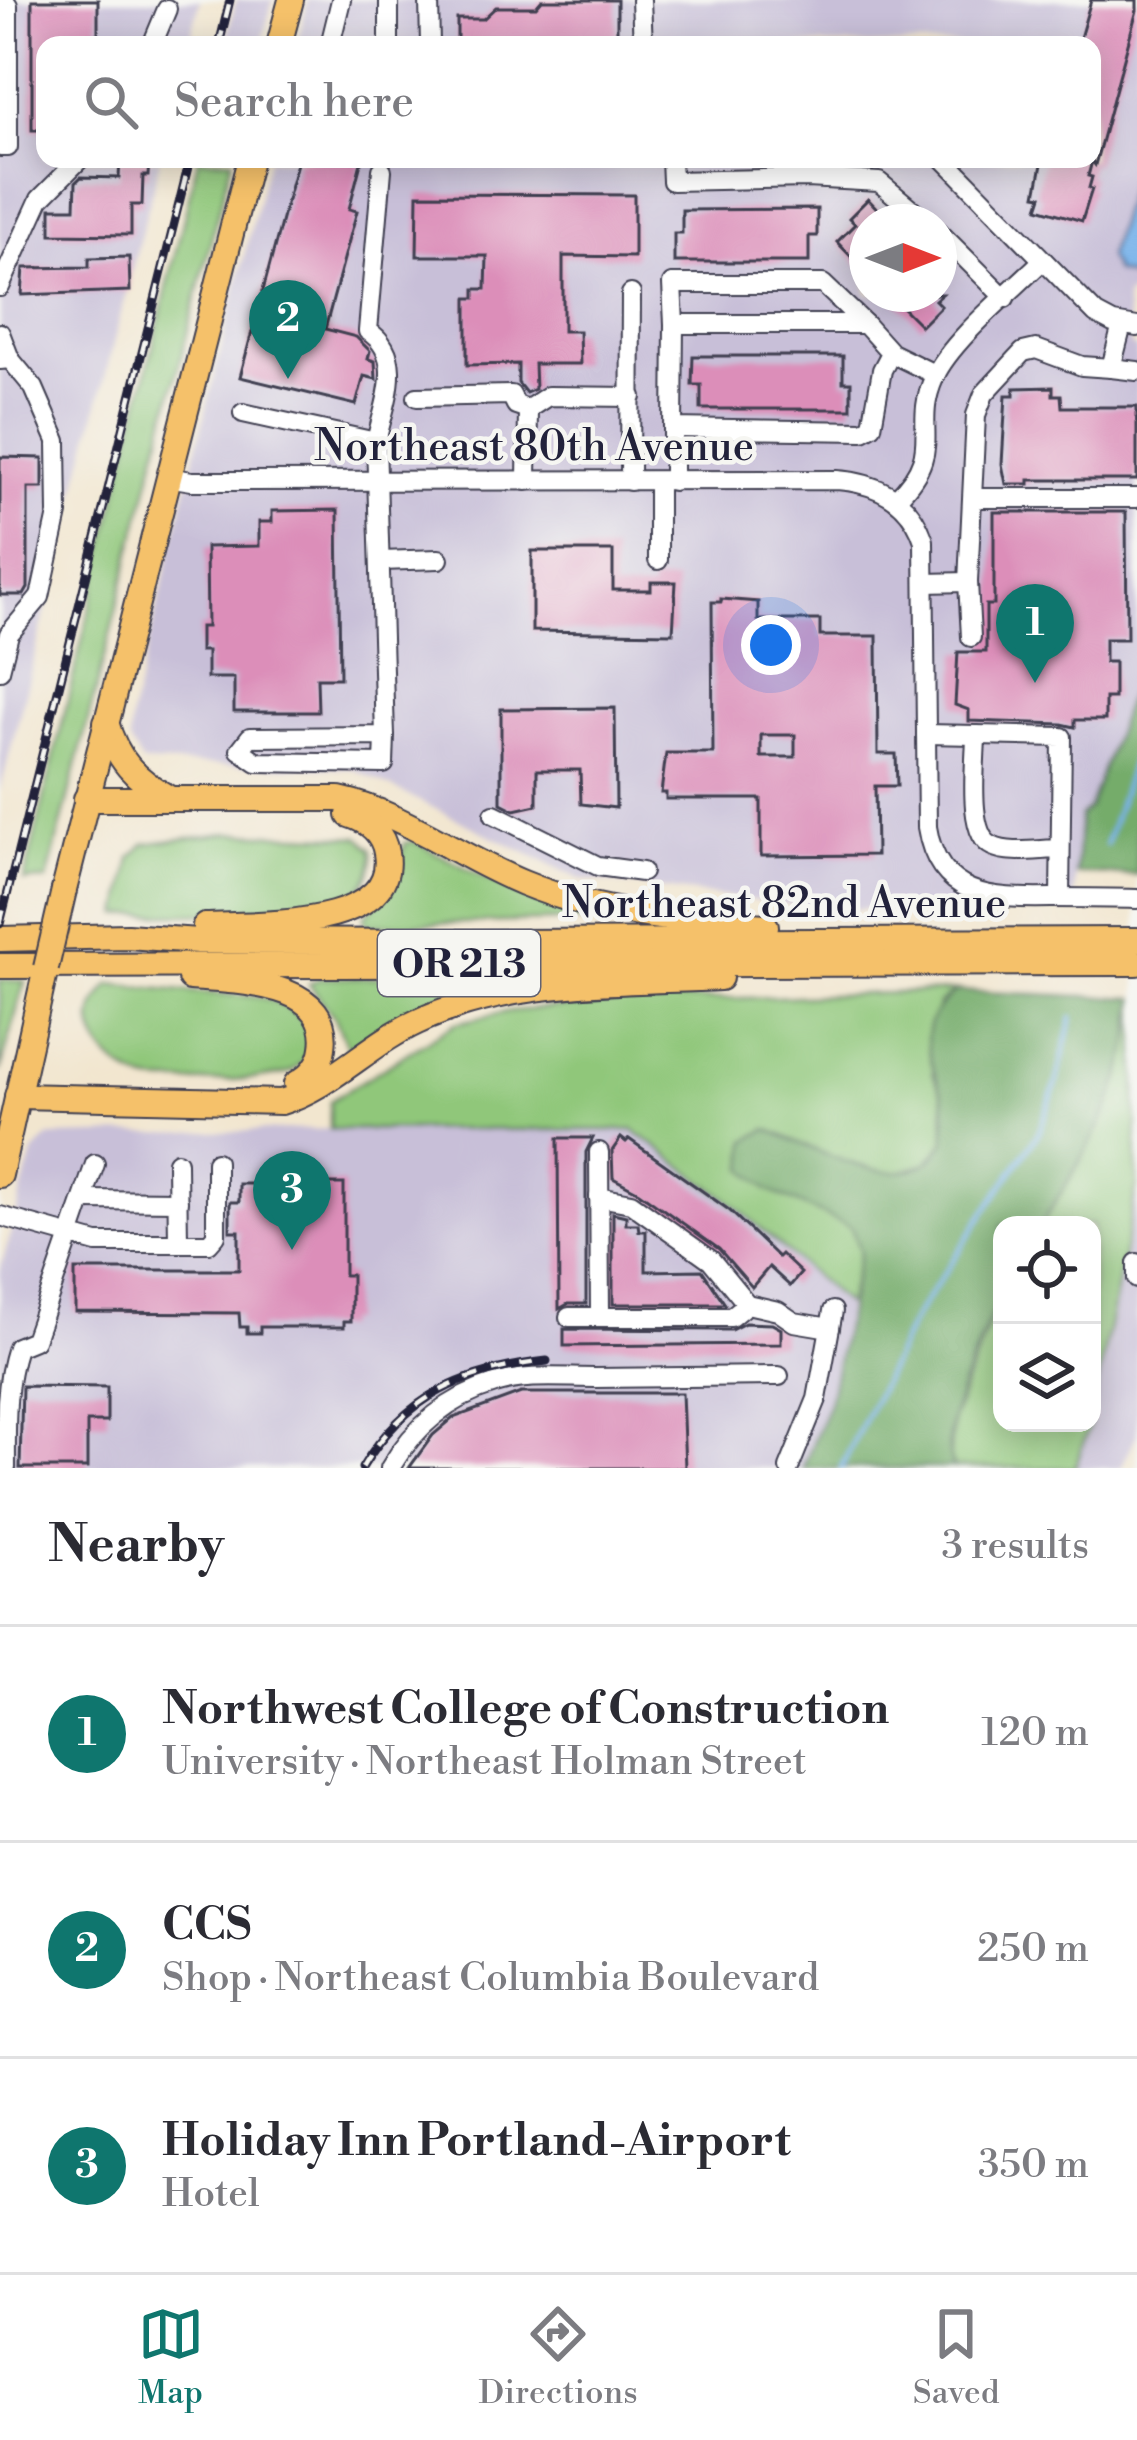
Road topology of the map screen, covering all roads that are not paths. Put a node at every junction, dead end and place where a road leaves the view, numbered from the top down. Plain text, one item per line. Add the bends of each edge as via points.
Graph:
1 (4, 0) edge
2 (291, 0) edge
3 (341, 0) edge
4 (389, 0) edge
5 (429, 0) edge
6 (641, 0) edge
7 (167, 9) dead end
8 (156, 36) edge
9 (281, 36) edge
10 (332, 36) edge
11 (388, 36) edge
12 (430, 36) edge
13 (643, 36) edge
14 (0, 147) edge
15 (71, 168) edge
16 (248, 168) edge
17 (671, 168) edge
18 (953, 168) edge
19 (820, 169) edge
20 (382, 170) dead end
21 (905, 204) edge
22 (957, 250) edge
23 (1042, 260) junction
24 (0, 286) edge
25 (631, 294) dead end
26 (1005, 298) junction
27 (866, 324) junction
28 (674, 325) junction
29 (1130, 326) edge
30 (0, 333) edge
31 (891, 353) junction
32 (5, 360) edge
33 (1111, 368) junction
34 (1137, 371) edge
35 (936, 375) junction
36 (417, 397) dead end
37 (632, 397) junction
38 (528, 409) junction
39 (243, 413) dead end
40 (673, 428) junction
41 (376, 442) junction
42 (167, 477) junction
43 (380, 481) junction
44 (527, 481) junction
45 (630, 481) junction
46 (665, 481) junction
47 (973, 498) junction
48 (1137, 498) edge
49 (896, 499) junction
50 (439, 560) dead end
51 (658, 560) dead end
52 (381, 561) junction
53 (968, 582) junction
54 (926, 583) junction
55 (970, 638) dead end
56 (0, 670) edge
57 (106, 720) junction
58 (926, 734) junction
59 (976, 735) junction
60 (385, 736) junction
61 (170, 799) junction
62 (85, 806) junction
63 (494, 814) dead end
64 (1060, 849) junction
65 (642, 872) dead end
66 (1060, 898) junction
67 (1137, 898) edge
68 (127, 935) junction
69 (0, 939) edge
70 (870, 940) junction
71 (1137, 940) edge
72 (920, 951) junction
73 (1137, 962) edge
74 (890, 963) junction
75 (103, 965) junction
76 (0, 966) edge
77 (17, 1096) junction
78 (261, 1099) junction
79 (599, 1152) dead end
80 (177, 1162) dead end
81 (216, 1162) dead end
82 (95, 1164) dead end
83 (0, 1175) edge
84 (599, 1197) junction
85 (84, 1200) junction
86 (178, 1201) junction
87 (0, 1216) edge
88 (73, 1238) junction
89 (178, 1244) junction
90 (1137, 1263) edge
91 (1137, 1280) edge
92 (747, 1304) junction
93 (569, 1317) dead end
94 (600, 1317) junction
95 (779, 1376) dead end
96 (6, 1468) edge
97 (390, 1468) edge
98 (789, 1468) edge

1 - 14 street via 8,147
2 - 9 main road
3 - 10 street
4 - 11 street
5 - 12 street
6 - 13 street
7 - 8 street
15 - 24 street via 40,199
16 - 42 main road
17 - 19 street via 672,181
18 - 23 street
19 - 21 street via 879,182
20 - 41 street via 368,331 383,341 392,366
22 - 26 street
23 - 26 street
23 - 29 street via 1096,314
25 - 37 street
26 - 35 street
27 - 28 street
27 - 28 street via 823,284 672,284
27 - 31 street
28 - 40 street
29 - 33 street
30 - 32 street
31 - 35 street
31 - 40 street via 872,426 863,431
32 - 56 street via 34,388 57,441 58,514 40,597 9,634
33 - 34 street
33 - 47 street via 1023,352 984,394 976,415
35 - 49 street via 922,469
36 - 38 street via 511,395
37 - 38 street via 548,396
37 - 45 street
38 - 44 street
39 - 41 street
40 - 46 street
41 - 43 street
42 - 43 street, Northeast 80th Avenue
42 - 57 main road
43 - 44 street, Northeast 80th Avenue
43 - 52 street
44 - 45 street, Northeast 80th Avenue
45 - 46 street, Northeast 80th Avenue
46 - 49 street, Northeast 80th Avenue via 857,482
46 - 51 street
47 - 48 street
47 - 53 street
49 - 54 street via 921,531
50 - 52 street
52 - 60 street
53 - 54 street
53 - 55 street
54 - 58 street
57 - 61 main road via 130,772
57 - 62 main road
58 - 59 street
58 - 66 street via 928,836 944,871 977,893
59 - 64 street via 982,839 996,849
59 - 64 street via 1062,737
60 - 60 street via 250,737 240,750 257,762 384,764
61 - 62 main road
61 - 70 main road via 339,799 566,898 656,917
62 - 68 main road via 337,812 369,823 384,842 383,881 348,911
62 - 77 main road, bridge
63 - 65 street via 598,866
64 - 66 street
66 - 67 street
68 - 69 main road, Northeast 82nd Avenue / OR 213
68 - 70 main road, Northeast 82nd Avenue / OR 213
70 - 72 main road, Northeast 82nd Avenue / OR 213
71 - 72 main road, Northeast 82nd Avenue
72 - 73 main road, Northeast 82nd Avenue
72 - 74 main road, Northeast 82nd Avenue / OR 213
74 - 75 main road, Northeast 82nd Avenue / OR 213
74 - 78 main road via 487,997 416,1022 310,1091 281,1102
75 - 76 main road, Northeast 82nd Avenue / OR 213
75 - 78 main road via 262,984 308,1006 323,1031 320,1061 306,1078
77 - 78 main road
77 - 83 main road
79 - 84 street
80 - 86 street
81 - 89 street via 215,1239
82 - 85 street
84 - 92 street via 631,1203 711,1260
84 - 94 street
85 - 86 street
85 - 88 street
86 - 89 street
87 - 88 street
88 - 89 street
88 - 96 street via 34,1340 17,1347 13,1359
90 - 91 street
92 - 94 street via 731,1317
92 - 98 street via 794,1322 831,1320 817,1399
93 - 94 street
95 - 97 street via 498,1383 429,1418

